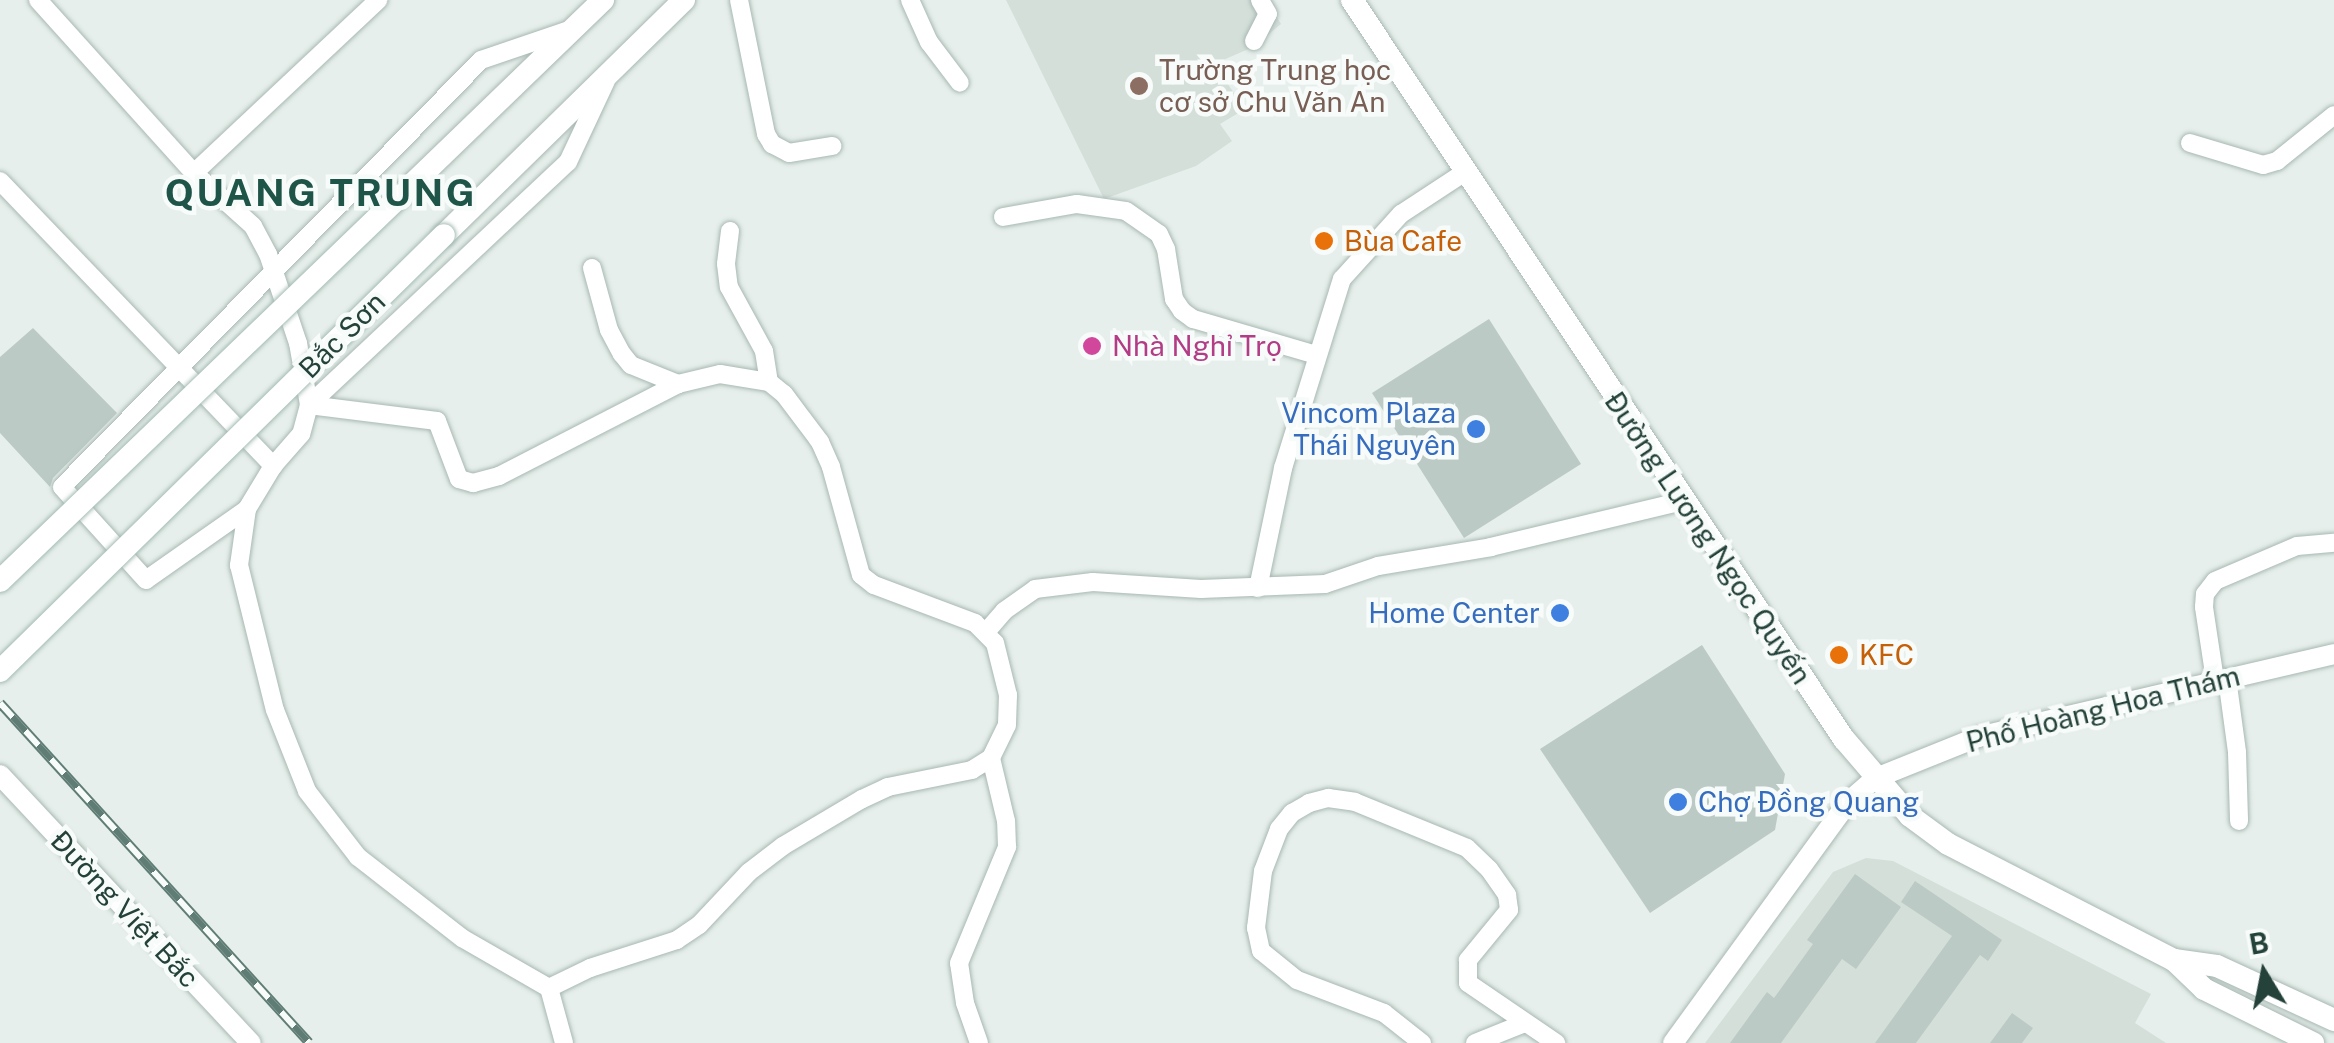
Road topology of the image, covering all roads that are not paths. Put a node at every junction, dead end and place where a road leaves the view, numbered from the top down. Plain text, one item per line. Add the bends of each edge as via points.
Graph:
1 (38, 0) edge
2 (378, 0) edge
3 (604, 0) edge
4 (684, 0) edge
5 (739, 0) edge
6 (910, 0) edge
7 (1260, 0) edge
8 (1352, 0) edge
9 (574, 28) junction
10 (1254, 41) dead end
11 (611, 71) junction
12 (960, 83) dead end
13 (2334, 115) edge
14 (2190, 143) dead end
15 (832, 146) dead end
16 (1464, 172) junction
17 (194, 173) junction
18 (0, 182) edge
19 (1003, 216) dead end
20 (730, 231) dead end
21 (592, 268) dead end
22 (274, 274) junction
23 (1316, 355) junction
24 (178, 367) junction
25 (769, 382) junction
26 (678, 384) junction
27 (309, 405) junction
28 (273, 466) junction
29 (1683, 501) junction
30 (247, 509) junction
31 (2334, 544) edge
32 (0, 581) edge
33 (1258, 588) junction
34 (986, 632) junction
35 (2334, 654) edge
36 (0, 671) edge
37 (2221, 679) junction
38 (991, 758) junction
39 (0, 775) edge
40 (1876, 778) junction
41 (2239, 821) dead end
42 (2174, 960) junction
43 (548, 988) junction
44 (2334, 1020) edge
45 (1525, 1023) junction
46 (251, 1043) edge
47 (564, 1043) edge
48 (979, 1043) edge
49 (1422, 1043) edge
50 (1474, 1043) edge
51 (1556, 1043) edge
52 (1672, 1043) edge
53 (2313, 1043) edge

1 - 17 street
2 - 17 street
3 - 9 main road
4 - 11 main road, Bắc Sơn
5 - 15 street via 772,144 789,153
6 - 12 street via 929,42
7 - 10 street via 1268,14
8 - 16 main road, Đường Lương Ngọc Quyến
9 - 22 street via 482,60
9 - 32 main road, bridge
11 - 27 street via 568,162
11 - 36 main road, Bắc Sơn, bridge
13 - 14 street via 2264,165
16 - 23 street via 1401,214 1356,258
16 - 29 main road, Đường Lương Ngọc Quyến
17 - 22 street via 253,226
18 - 24 street
19 - 23 street via 1077,204 1126,212 1158,234 1182,310
20 - 25 street via 730,287 764,350
21 - 26 street via 622,354 631,365
22 - 24 street
22 - 27 street via 298,343
23 - 33 street
24 - 28 street
24 - 30 street via 62,486 146,580
25 - 26 street via 720,374
25 - 34 street via 820,442 832,467 861,575
26 - 27 street via 499,476 473,483 459,480 437,421
27 - 28 street via 301,434
28 - 30 street
29 - 33 street via 1378,566 1325,584
29 - 40 main road, Đường Lương Ngọc Quyến
30 - 43 street via 242,590 275,710 307,791 329,825 374,869 462,938
31 - 37 street via 2297,546 2215,580 2204,607
33 - 34 street via 1054,585 1023,594
34 - 38 street via 1008,695 1007,725
35 - 37 street, Phố Hoàng Hoa Thám
37 - 40 street, Phố Hoàng Hoa Thám via 1978,737
37 - 41 street via 2238,752
38 - 43 street via 972,770 888,786 862,799 772,855 677,940
38 - 48 street via 1007,848 959,963
39 - 46 street, Đường Việt Bắc
40 - 42 main road, Đường Lương Ngọc Quyến via 1948,844
40 - 52 street via 1836,818
42 - 44 main road, Đường Lương Ngọc Quyến via 2217,966
42 - 53 main road, Đường Lương Ngọc Quyến via 2204,989
43 - 47 street
45 - 49 street via 1468,983 1468,960 1508,910 1507,895 1490,869 1467,848 1355,802 1309,803 1279,830 1263,870 1256,914 1261,951 1297,980 1384,1013
45 - 50 street
45 - 51 street

